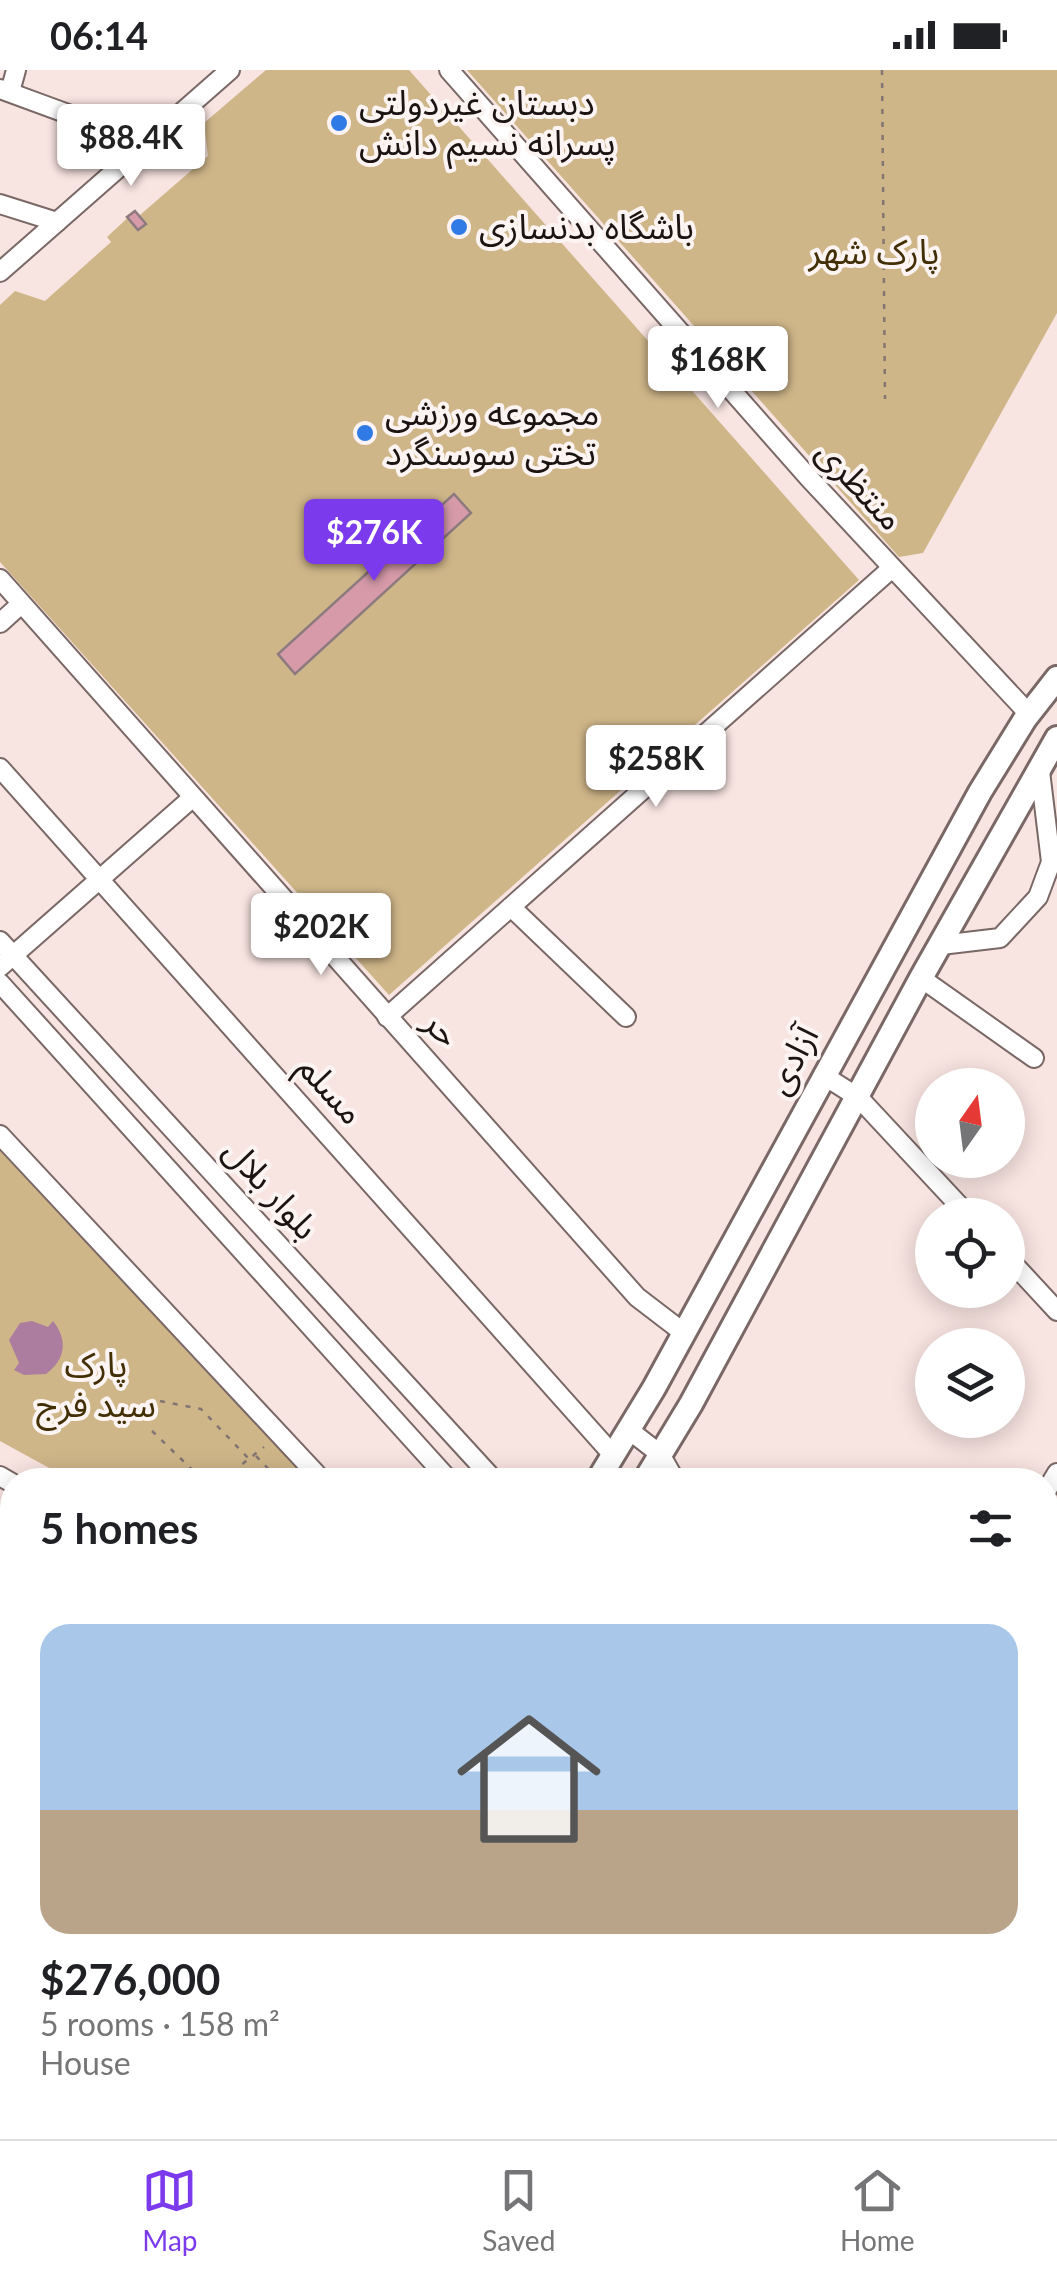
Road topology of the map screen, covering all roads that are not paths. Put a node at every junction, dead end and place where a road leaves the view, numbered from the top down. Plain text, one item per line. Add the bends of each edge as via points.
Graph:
1 (16, 70) edge
2 (230, 70) edge
3 (449, 70) edge
4 (5, 91) edge
5 (147, 144) junction
6 (0, 204) edge
7 (57, 222) junction
8 (0, 272) edge
9 (892, 568) junction
10 (0, 579) edge
11 (22, 604) junction
12 (0, 623) edge
13 (1057, 678) edge
14 (1029, 714) junction
15 (1057, 738) edge
16 (0, 768) edge
17 (1040, 771) junction
18 (192, 798) junction
19 (100, 880) junction
20 (511, 907) junction
21 (0, 941) edge
22 (941, 944) junction
23 (7, 961) edge
24 (920, 978) junction
25 (0, 983) edge
26 (387, 1016) junction
27 (626, 1017) dead end
28 (1034, 1058) dead end
29 (823, 1075) junction
30 (859, 1098) junction
31 (0, 1134) edge
32 (952, 1198) edge
33 (1025, 1276) edge
34 (1057, 1311) edge
35 (684, 1333) junction
36 (629, 1430) junction
37 (660, 1454) junction
38 (614, 1455) junction
39 (311, 1468) edge
40 (439, 1468) edge
41 (483, 1468) edge
42 (606, 1468) edge
43 (651, 1468) edge
44 (668, 1468) edge

1 - 4 street
2 - 5 street
3 - 9 street, منتظری
4 - 5 street
5 - 7 street
6 - 7 street
7 - 8 street
9 - 14 street, منتظری
9 - 20 street
10 - 11 street, حر
11 - 12 street
11 - 18 street, حر
13 - 14 main road, آزادی
14 - 29 main road, آزادی
15 - 17 main road
16 - 19 street, مسلم
17 - 22 main road
17 - 22 street via 1051,862 1038,897 1000,938
18 - 19 street
18 - 26 street, حر
19 - 23 street
19 - 38 street, مسلم
20 - 26 street
20 - 27 street
21 - 23 street, بلوار بلال
22 - 24 main road
23 - 41 street, بلوار بلال
24 - 28 street
24 - 30 main road
25 - 40 street, بلوار بلال
26 - 35 street, حر via 637,1296
29 - 30 street
29 - 35 main road, آزادی
30 - 32 street
30 - 37 main road
31 - 39 street
33 - 34 street
35 - 36 main road, آزادی
36 - 37 street
36 - 38 main road, آزادی
37 - 43 main road
37 - 44 street
38 - 42 main road, آزادی

